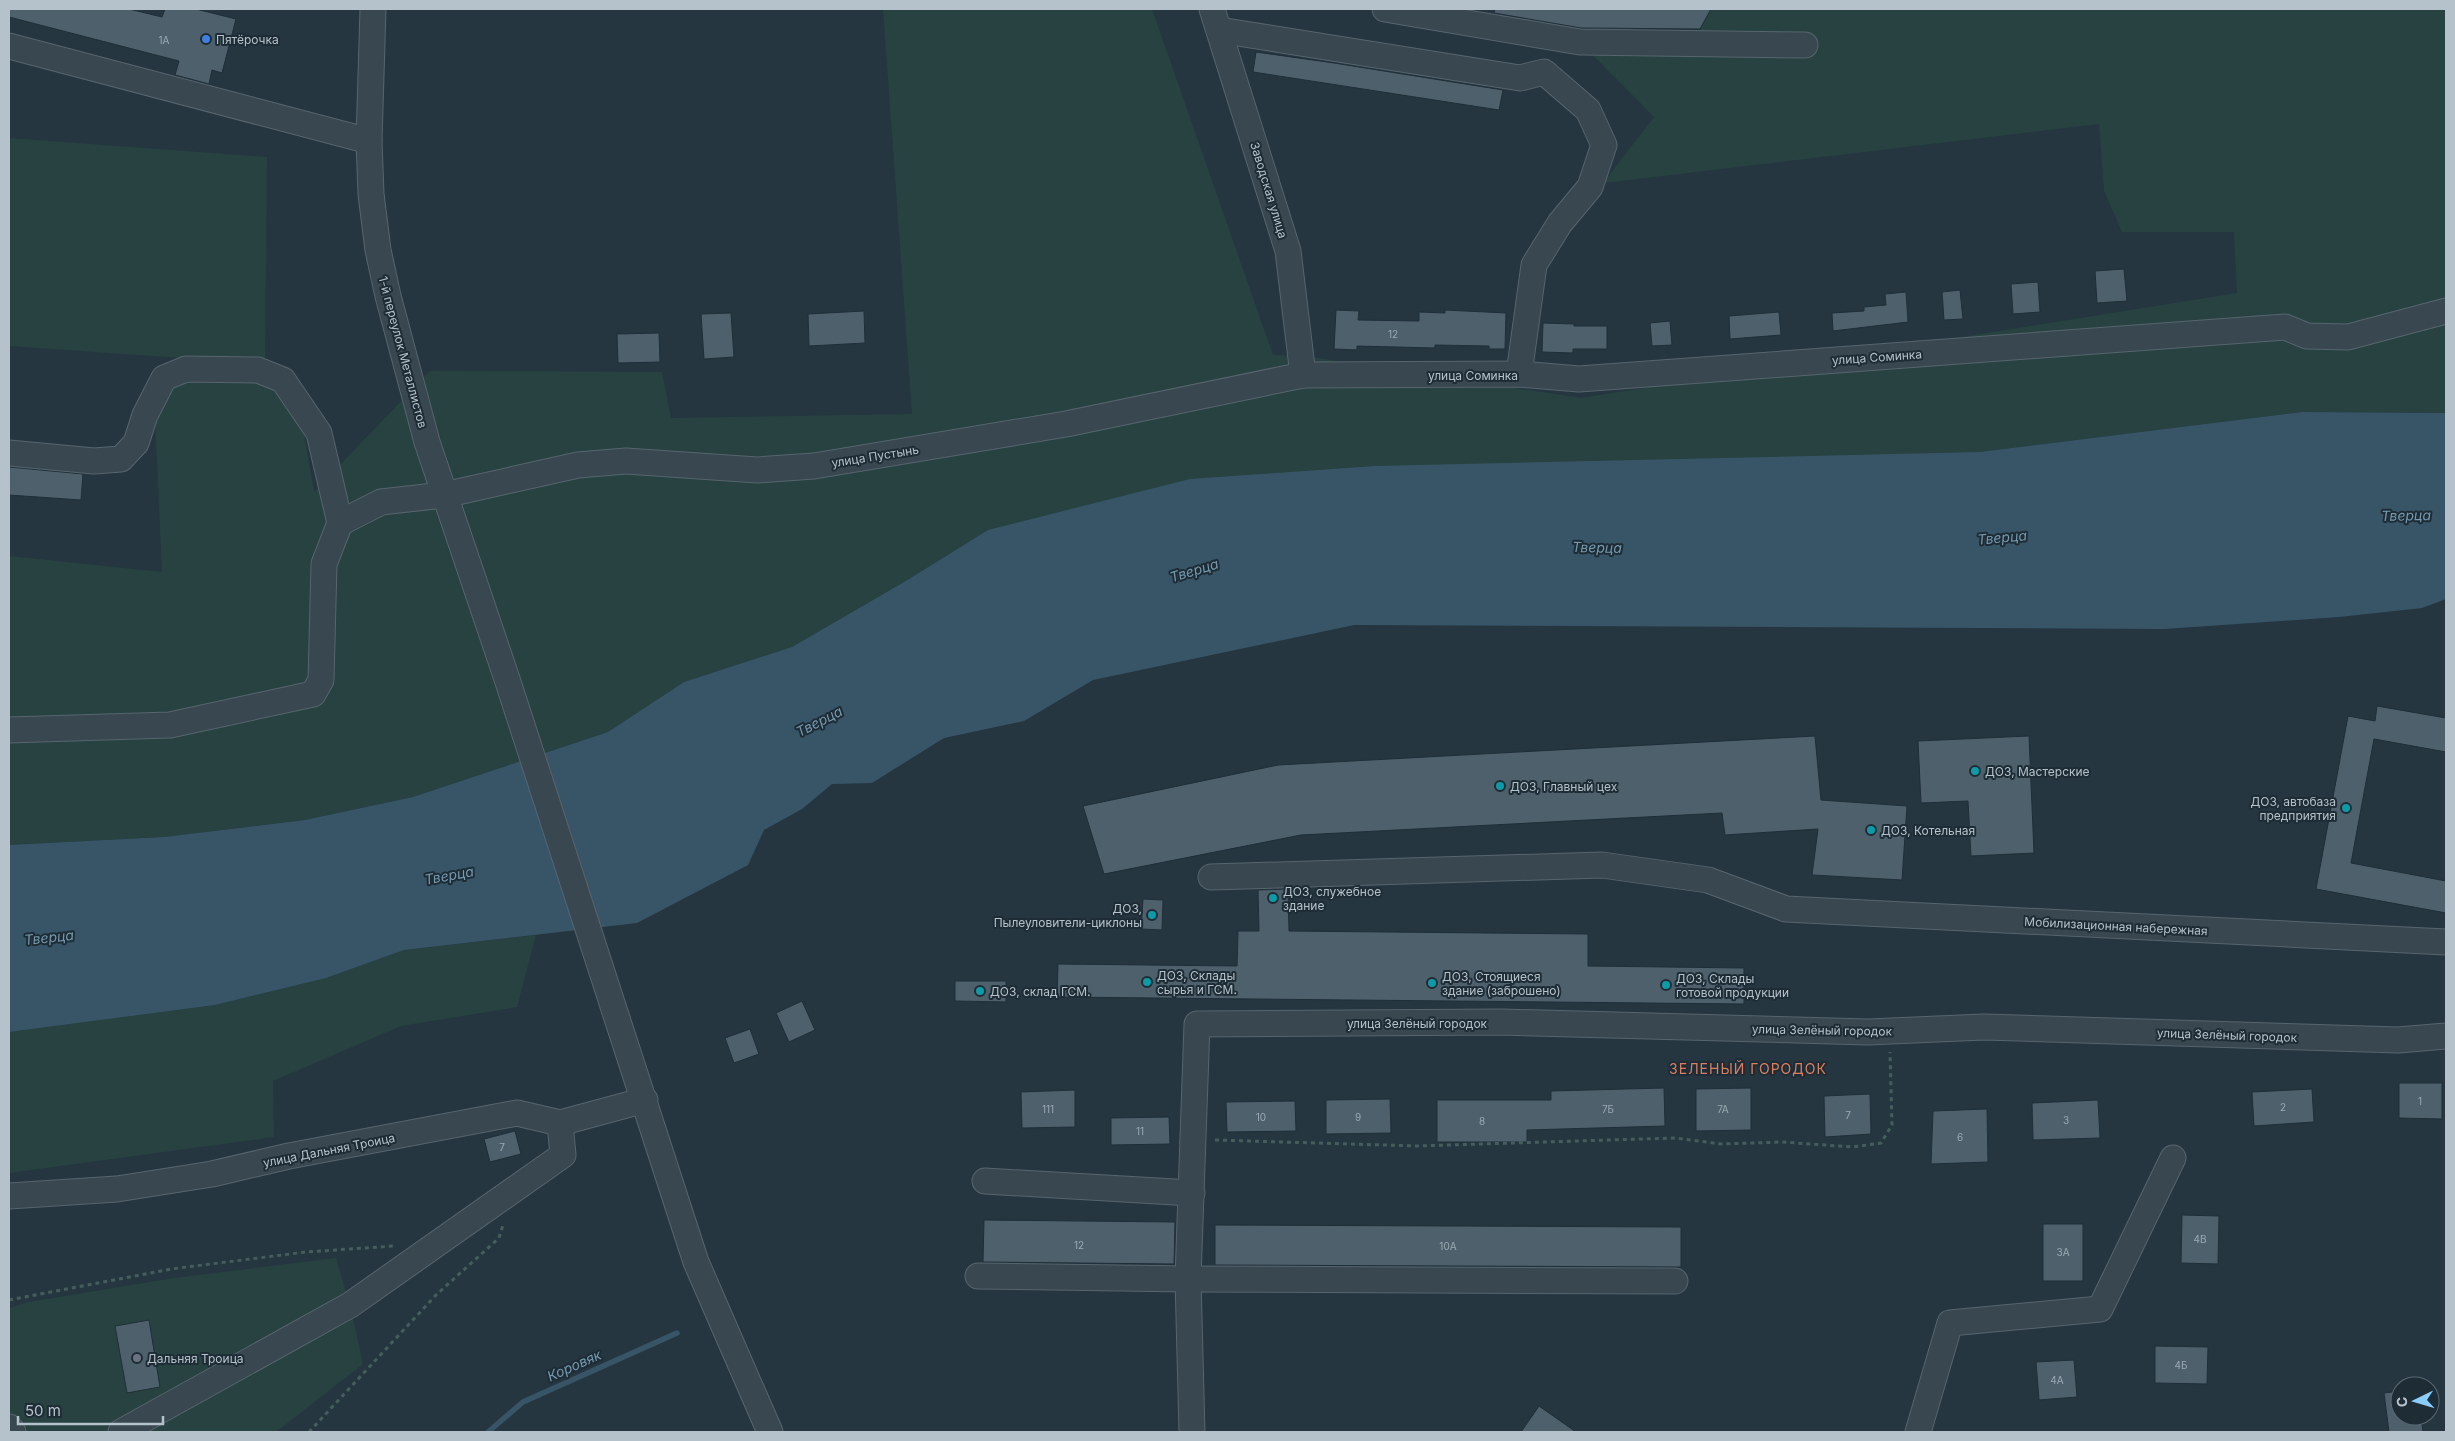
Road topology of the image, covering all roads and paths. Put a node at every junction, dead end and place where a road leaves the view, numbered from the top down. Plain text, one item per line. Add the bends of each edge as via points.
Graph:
1 (373, 9) edge
2 (1385, 9) edge
3 (1216, 19) edge
4 (1805, 45) dead end
5 (9, 46) edge
6 (369, 141) junction
7 (2446, 311) edge
8 (1519, 374) junction
9 (1303, 376) junction
10 (9, 453) edge
11 (444, 495) junction
12 (340, 523) junction
13 (9, 730) edge
14 (1211, 877) dead end
15 (2446, 942) edge
16 (1894, 1031) junction
17 (2446, 1036) edge
18 (645, 1100) junction
19 (560, 1123) junction
20 (1194, 1139) junction
21 (2173, 1158) dead end
22 (985, 1181) dead end
23 (1192, 1193) junction
24 (9, 1196) edge
25 (504, 1221) dead end
26 (401, 1246) dead end
27 (978, 1276) dead end
28 (1188, 1279) junction
29 (1675, 1281) dead end
30 (9, 1300) edge
31 (9, 1426) edge
32 (12, 1432) edge
33 (121, 1432) edge
34 (309, 1432) edge
35 (770, 1432) edge
36 (1192, 1432) edge
37 (1918, 1432) edge

1 - 6 street, 1-й переулок Металлистов
2 - 4 street via 1580,42
3 - 8 street via 1520,78 1544,72 1588,110 1604,146 1590,187 1560,223 1534,265
3 - 9 street, Заводская улица via 1288,251
5 - 6 street
6 - 11 street, 1-й переулок Металлистов via 378,250 417,405
7 - 8 street, улица Соминка via 2348,337 2307,336 2285,327 1579,379
8 - 9 street, улица Соминка
9 - 11 street, улица Пустынь via 1066,424 814,466 757,470 626,461 578,465
10 - 12 street via 94,461 121,459 136,443 144,415 164,378 186,369 258,370 283,380 319,433
11 - 12 street, улица Пустынь via 381,502
11 - 18 street, 1-й переулок Металлистов
12 - 13 street via 324,564 321,680 314,694 170,725
14 - 15 street, Мобилизационная набережная via 1602,864 1708,880 1786,909
16 - 17 street, улица Зелёный городок via 1984,1027 2398,1040
16 - 20 path via 1890,1043 1892,1124 1881,1143 1853,1147 1782,1142 1722,1144 1675,1138 1418,1146
16 - 20 street, улица Зелёный городок via 1501,1022 1197,1024
18 - 19 street, улица Дальняя Троица
18 - 35 street, 1-й переулок Металлистов via 696,1262
19 - 24 street, улица Дальняя Троица via 517,1113 289,1156 212,1174 117,1188
19 - 33 street via 563,1155 440,1244 350,1305
20 - 23 street
21 - 37 street via 2100,1310 1950,1323
22 - 23 street
23 - 28 street
25 - 34 path via 499,1238 436,1295
26 - 30 path via 306,1252 171,1269
27 - 28 street
28 - 29 street
28 - 36 street
31 - 32 street

